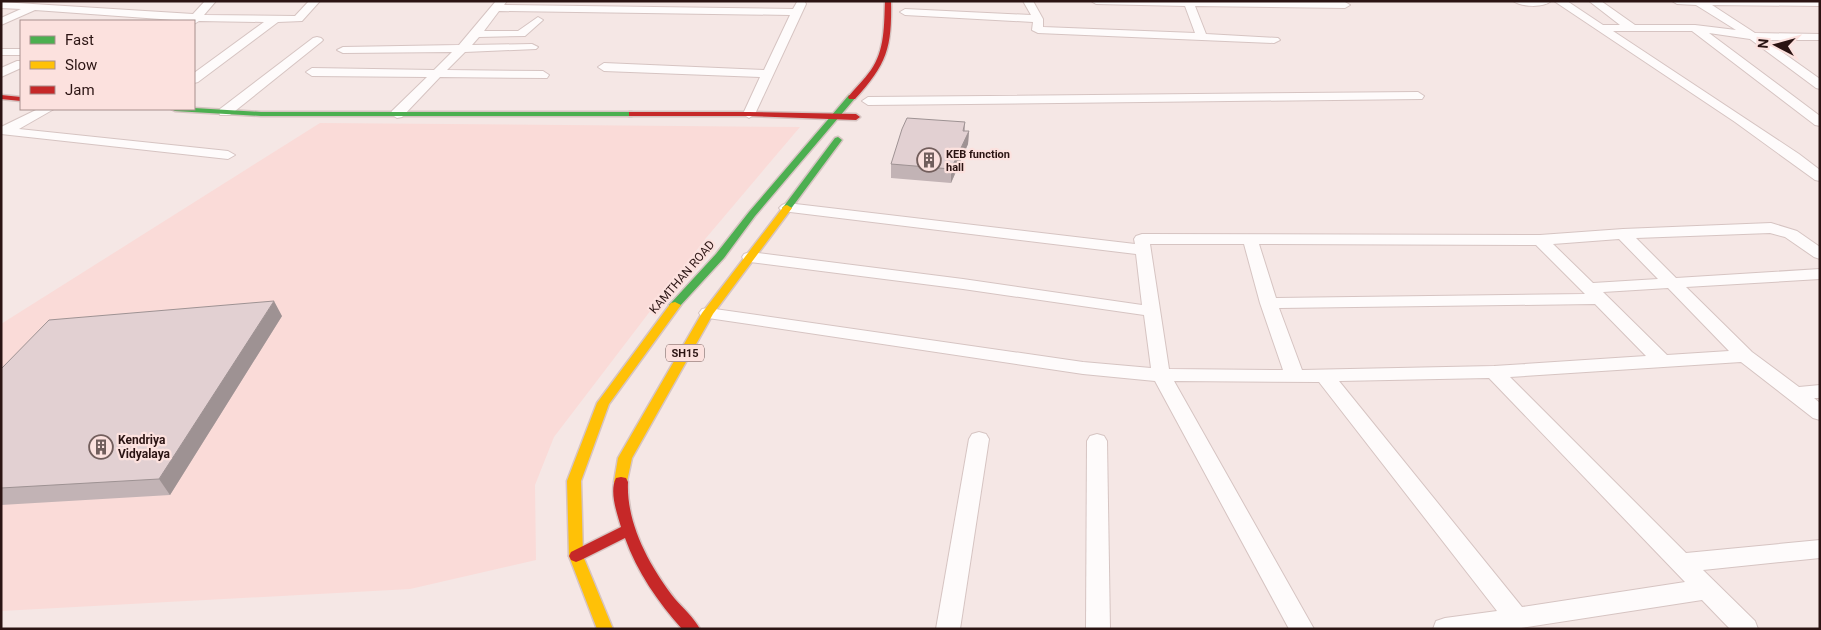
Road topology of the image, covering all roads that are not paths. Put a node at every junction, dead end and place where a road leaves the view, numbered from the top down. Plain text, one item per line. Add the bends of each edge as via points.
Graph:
1 (44, 1) edge
2 (148, 1) edge
3 (211, 1) edge
4 (315, 1) edge
5 (888, 1) edge
6 (1028, 1) edge
7 (1096, 1) edge
8 (1518, 1) edge
9 (1546, 1) edge
10 (1559, 1) edge
11 (1594, 1) edge
12 (1677, 1) edge
13 (1681, 1) edge
14 (1188, 2) edge
15 (1699, 2) edge
16 (1754, 2) edge
17 (1816, 2) edge
18 (499, 4) edge
19 (1, 5) edge
20 (1345, 5) dead end
21 (905, 6) edge
22 (800, 7) edge
23 (32, 8) junction
24 (133, 14) junction
25 (1038, 18) junction
26 (275, 19) junction
27 (195, 20) edge
28 (538, 20) dead end
29 (1, 22) edge
30 (904, 24) dead end
31 (1601, 28) junction
32 (1632, 28) junction
33 (1694, 28) junction
34 (476, 34) junction
35 (1202, 36) junction
36 (1752, 36) junction
37 (1820, 37) edge
38 (317, 40) dead end
39 (1274, 40) dead end
40 (462, 47) junction
41 (532, 47) dead end
42 (343, 50) dead end
43 (1, 52) edge
44 (20, 52) edge
45 (20, 64) edge
46 (604, 67) dead end
47 (312, 72) dead end
48 (1, 73) edge
49 (434, 74) junction
50 (768, 74) junction
51 (543, 75) dead end
52 (195, 78) edge
53 (1820, 85) edge
54 (878, 88) dead end
55 (1418, 96) dead end
56 (1, 97) edge
57 (20, 99) edge
58 (868, 101) junction
59 (46, 110) edge
60 (192, 110) edge
61 (225, 112) junction
62 (397, 114) junction
63 (749, 114) junction
64 (837, 116) junction
65 (856, 117) junction
66 (1820, 122) edge
67 (2, 132) edge
68 (228, 155) dead end
69 (1820, 177) edge
70 (787, 208) junction
71 (1623, 234) junction
72 (1250, 239) junction
73 (1540, 240) junction
74 (1143, 250) junction
75 (1820, 254) edge
76 (750, 257) junction
77 (1820, 274) edge
78 (1671, 282) junction
79 (1594, 294) junction
80 (1269, 303) junction
81 (1150, 311) junction
82 (708, 313) junction
83 (1745, 356) junction
84 (1662, 361) junction
85 (1494, 372) junction
86 (1161, 375) junction
87 (1324, 375) junction
88 (1295, 376) junction
89 (1820, 391) edge
90 (1794, 394) junction
91 (1820, 413) edge
92 (980, 439) dead end
93 (1097, 441) dead end
94 (628, 530) junction
95 (1820, 549) edge
96 (576, 556) junction
97 (1682, 563) junction
98 (1707, 589) junction
99 (1516, 618) junction
100 (605, 629) edge
101 (692, 629) edge
102 (948, 629) edge
103 (1098, 629) edge
104 (1302, 629) edge
105 (1445, 629) edge
106 (1746, 629) edge

1 - 23 street
2 - 24 street
3 - 27 street
4 - 26 street via 298,19
5 - 64 main road, KAMTHAN ROAD / SH15 via 883,55
6 - 25 street
7 - 14 street
8 - 9 street
10 - 31 street
11 - 32 street
12 - 13 street
13 - 15 street
14 - 20 street
14 - 35 street
15 - 16 street
15 - 36 street
16 - 17 street
18 - 22 street
18 - 34 street
19 - 23 street
21 - 25 street
21 - 30 main road
22 - 50 street
23 - 24 street
23 - 29 street
24 - 27 street
25 - 35 street via 1038,30
26 - 27 street
26 - 52 street
28 - 34 street via 521,34
31 - 32 street
31 - 69 street via 1790,152
32 - 33 street
33 - 36 street
33 - 66 street
34 - 40 street
35 - 39 street
36 - 37 street
36 - 53 street
38 - 61 street
40 - 41 street
40 - 42 street
40 - 49 street
43 - 44 street
45 - 48 street
46 - 50 street
47 - 49 street
49 - 51 street
49 - 62 street
50 - 63 street
54 - 58 main road, SH15
55 - 58 street
56 - 57 main road
58 - 65 main road, SH15
59 - 67 street
60 - 61 main road
61 - 62 main road
62 - 63 main road
63 - 64 main road
64 - 65 main road
64 - 96 main road, KAMTHAN ROAD / SH15 via 720,256 667,313 603,403 574,481
65 - 70 main road, SH15
67 - 68 street
70 - 74 street
70 - 76 main road, SH15
71 - 73 street
71 - 75 street via 1771,228 1790,234
71 - 78 street
72 - 73 street
72 - 74 street via 1142,239
72 - 80 street
73 - 79 street
74 - 81 street
76 - 81 street
76 - 82 main road, SH15
77 - 78 street
78 - 79 street
78 - 83 street
79 - 80 street
79 - 84 street
80 - 88 street
81 - 86 street
82 - 86 street via 1083,368
82 - 94 main road, SH15 via 625,458 620,491
83 - 84 street
83 - 90 street
84 - 85 street
85 - 87 street
85 - 97 street
86 - 88 street
86 - 104 street
87 - 88 street
87 - 99 street
89 - 90 street
90 - 91 street
92 - 102 street
93 - 103 street
94 - 96 main road
94 - 101 main road, SH15 via 641,562 669,604
95 - 97 street
96 - 100 main road, KAMTHAN ROAD / SH15
97 - 98 street
98 - 99 street
98 - 106 street
99 - 105 street

